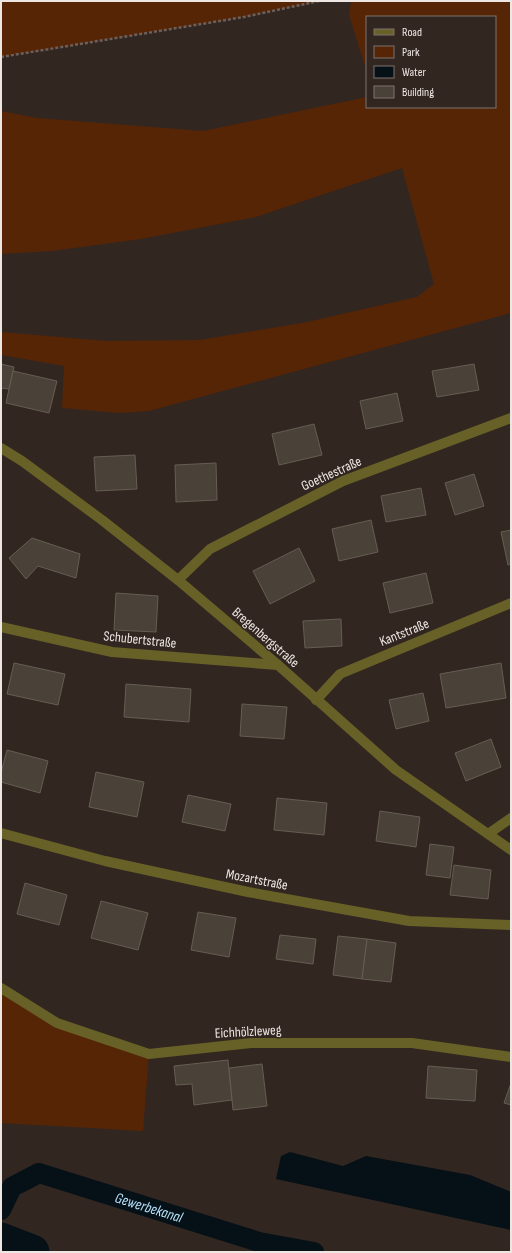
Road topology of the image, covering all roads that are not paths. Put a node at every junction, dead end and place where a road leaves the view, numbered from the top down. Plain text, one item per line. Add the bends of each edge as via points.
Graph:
1 (511, 418) edge
2 (1, 448) edge
3 (178, 580) junction
4 (511, 603) edge
5 (1, 627) edge
6 (278, 665) junction
7 (316, 700) junction
8 (511, 818) edge
9 (1, 833) edge
10 (488, 834) junction
11 (511, 850) edge
12 (511, 926) edge
13 (1, 988) edge
14 (511, 1057) edge

1 - 3 street, Goethestraße via 343,481 210,549
2 - 3 street, Bregenbergstraße via 102,520
3 - 6 street, Bregenbergstraße
4 - 7 street, Kantstraße via 340,674
5 - 6 street, Schubertstraße via 112,652
6 - 7 street, Bregenbergstraße
7 - 10 street, Bregenbergstraße via 396,770
8 - 10 street
9 - 12 street, Mozartstraße via 105,861 248,892 409,921
10 - 11 street, Bregenbergstraße
13 - 14 street, Eichhölzleweg via 56,1024 149,1054 251,1043 412,1043

